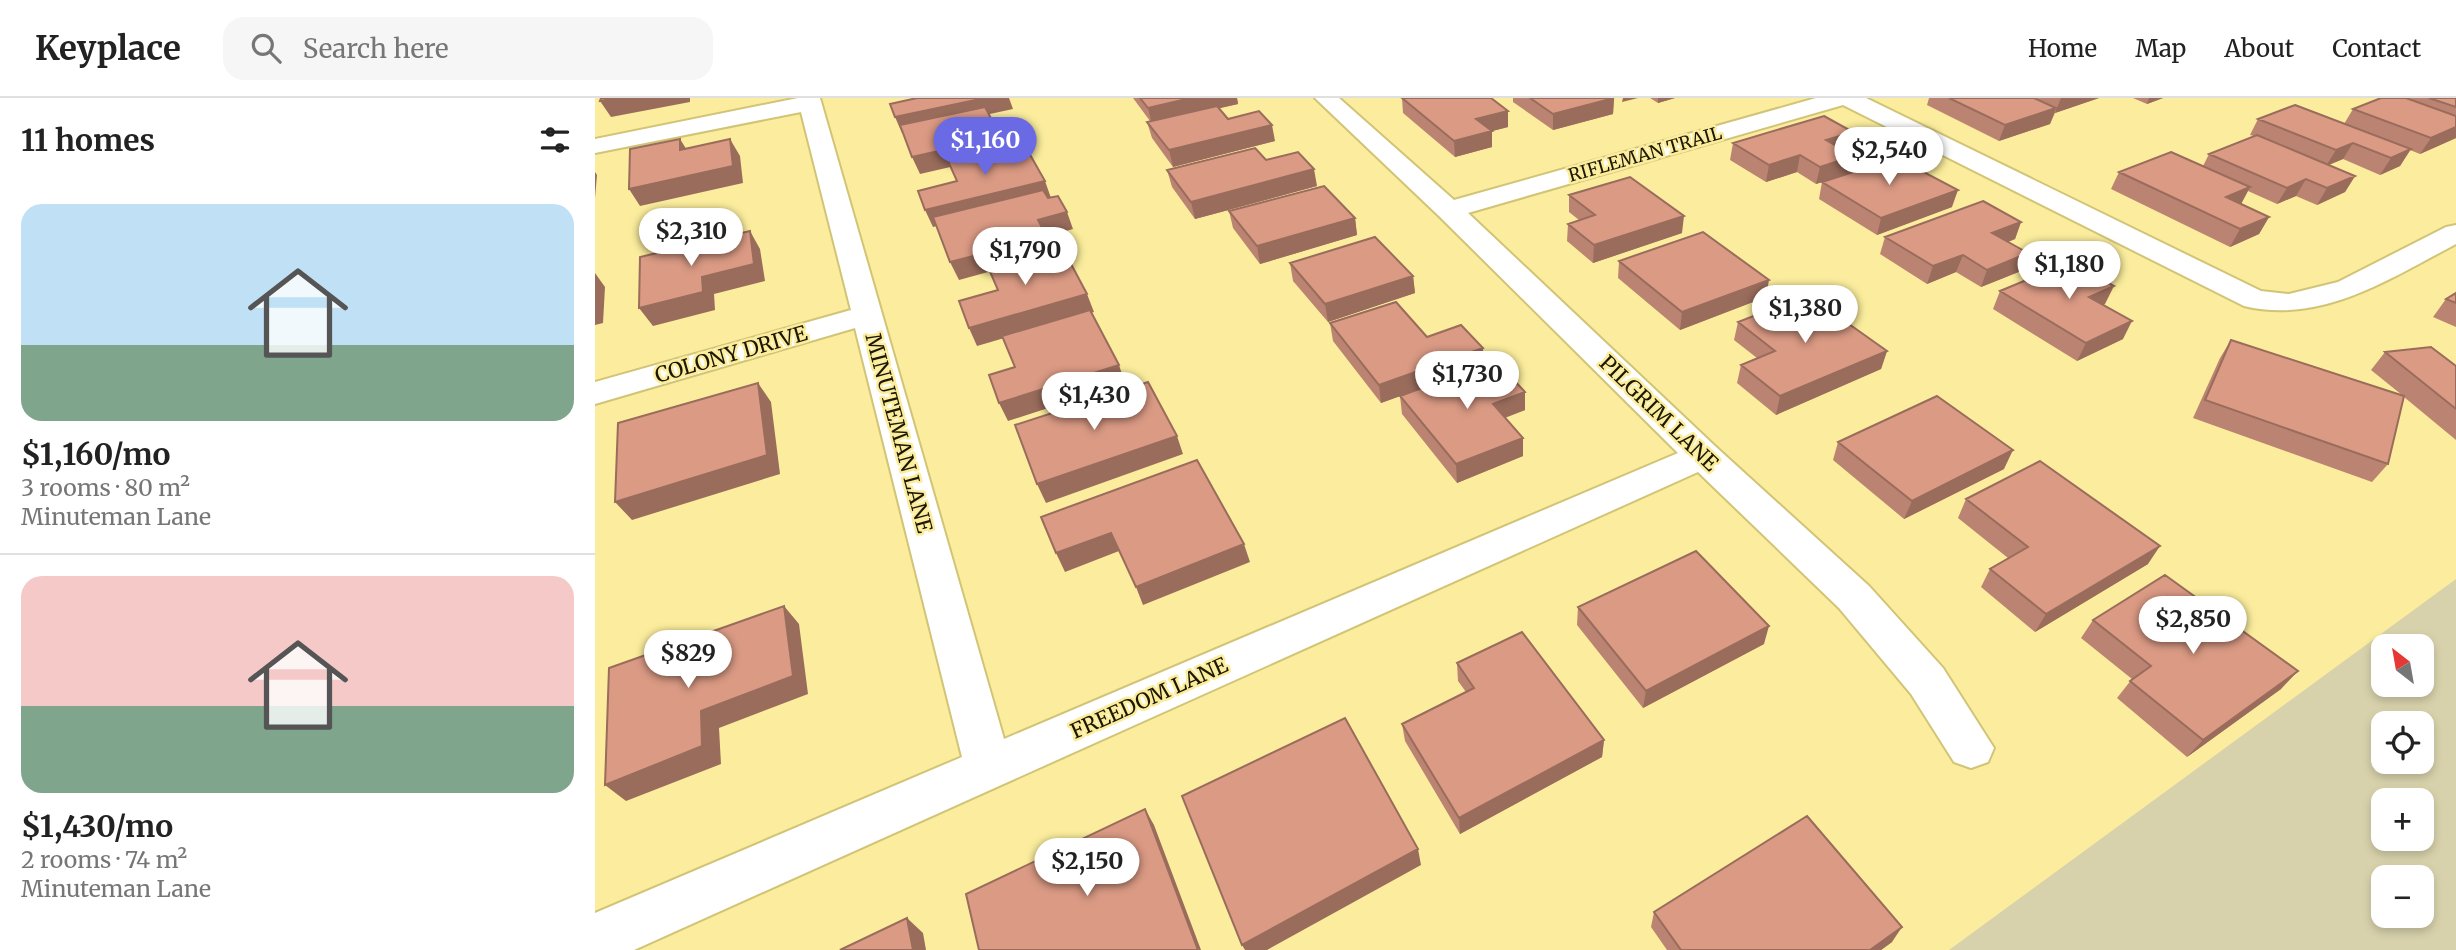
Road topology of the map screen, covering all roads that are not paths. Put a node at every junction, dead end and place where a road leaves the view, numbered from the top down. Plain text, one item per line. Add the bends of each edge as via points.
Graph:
1 (1326, 98) edge
2 (1841, 98) edge
3 (1848, 98) edge
4 (809, 100) edge
5 (595, 146) edge
6 (1449, 210) junction
7 (2456, 233) edge
8 (867, 315) junction
9 (595, 393) edge
10 (1703, 456) junction
11 (1971, 748) dead end
12 (989, 768) junction
13 (595, 940) edge

1 - 6 street, PILGRIM LANE
2 - 6 street, RIFLEMAN TRAIL
3 - 7 street via 2255,300 2289,303 2348,289
4 - 5 street
4 - 8 street, MINUTEMAN LANE
6 - 10 street, PILGRIM LANE
8 - 9 street, COLONY DRIVE
8 - 12 street, MINUTEMAN LANE
10 - 11 street, PILGRIM LANE via 1854,597 1927,681
10 - 12 street, FREEDOM LANE
12 - 13 street, FREEDOM LANE

